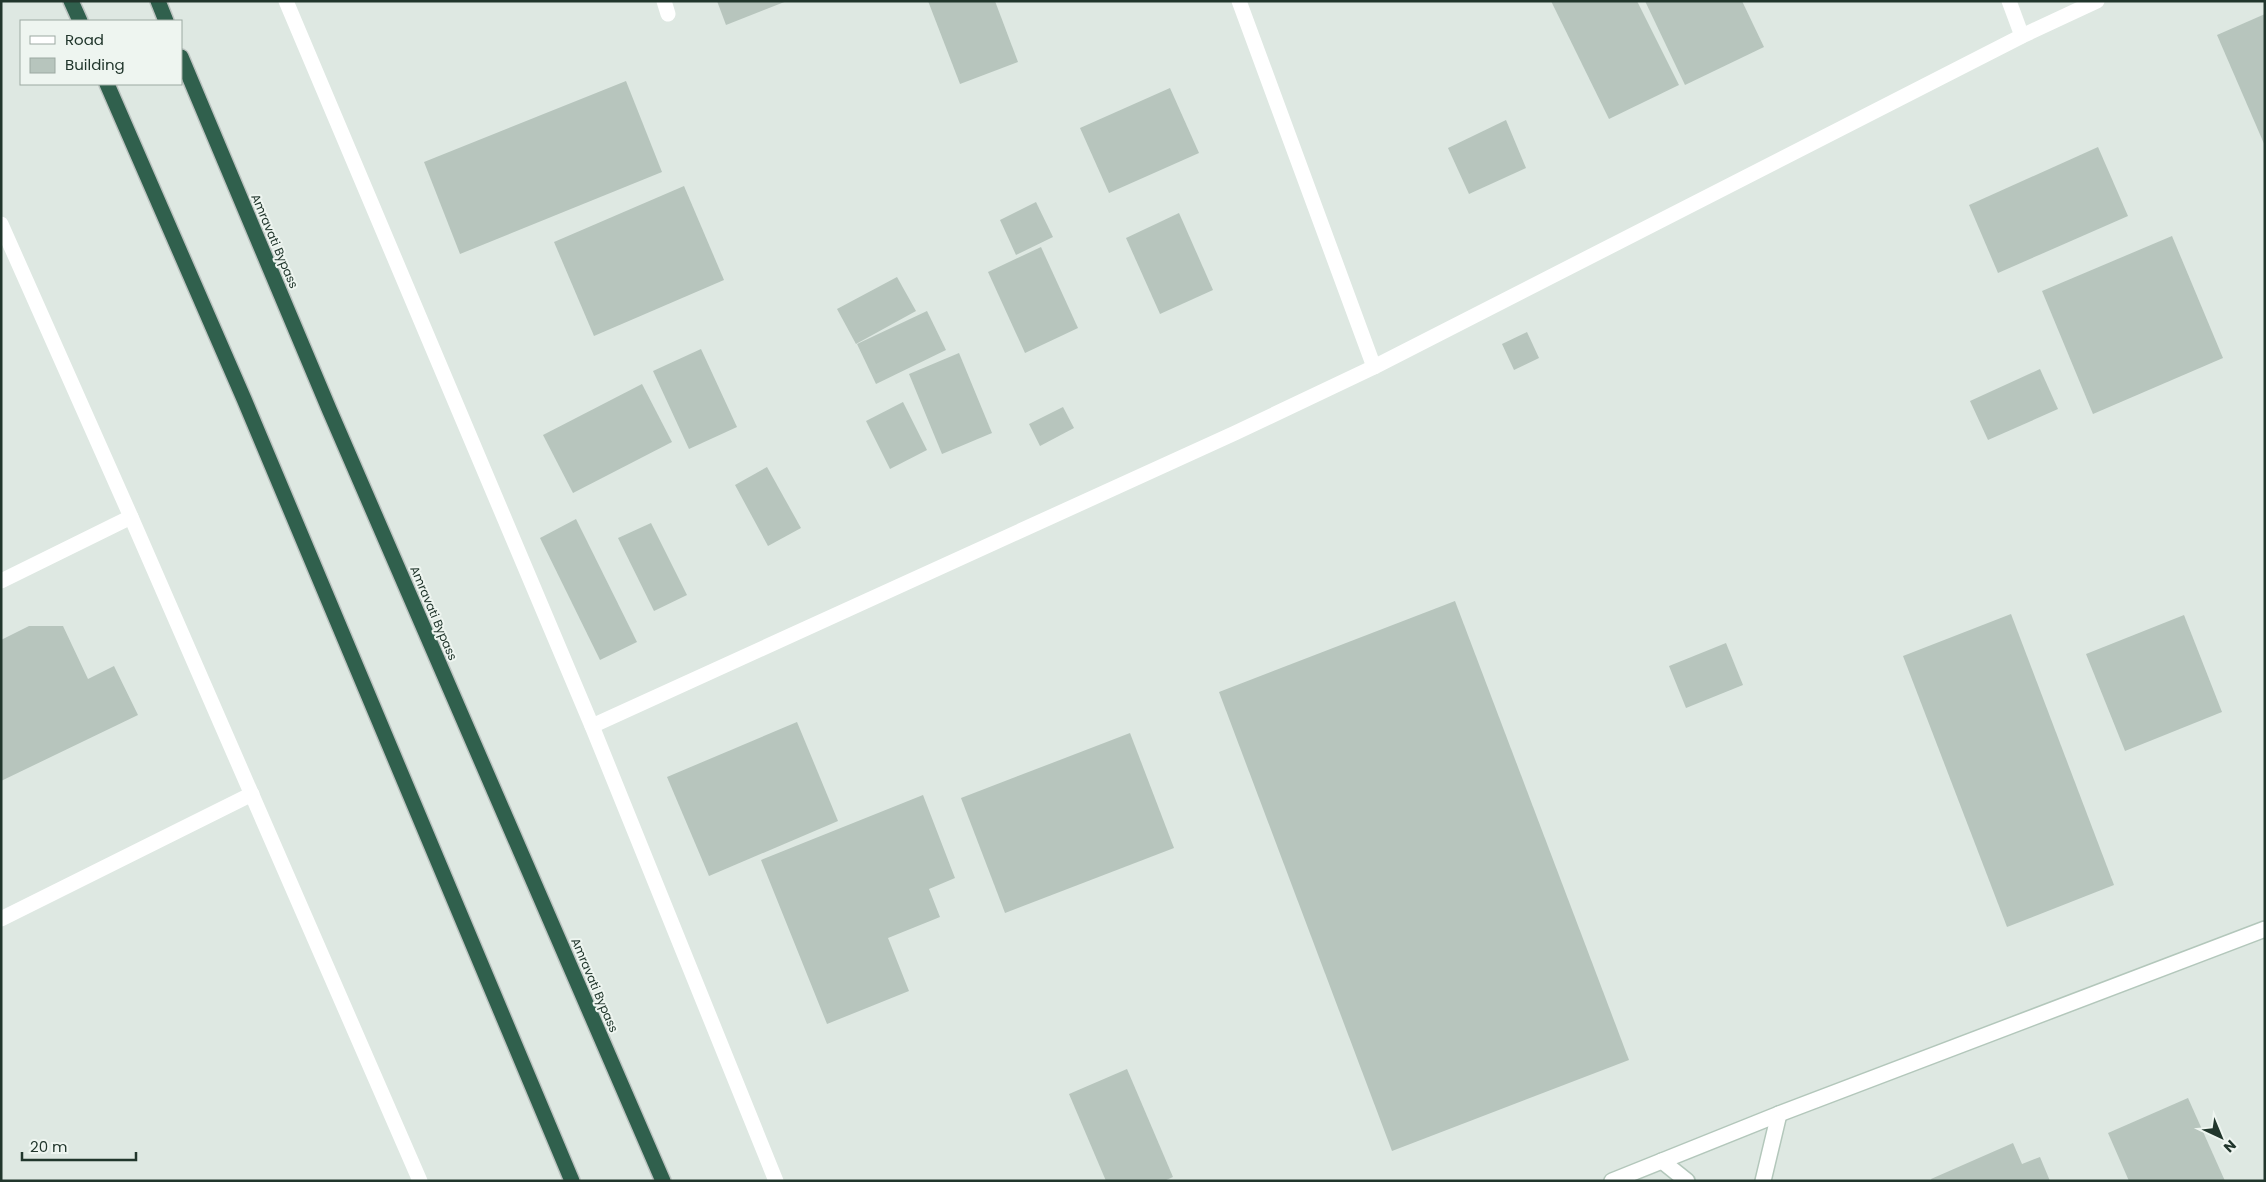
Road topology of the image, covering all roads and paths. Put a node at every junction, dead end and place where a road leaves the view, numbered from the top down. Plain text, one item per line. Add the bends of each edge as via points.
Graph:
1 (71, 1) edge
2 (158, 1) edge
3 (286, 1) edge
4 (1239, 1) edge
5 (2009, 1) edge
6 (2097, 1) edge
7 (80, 20) edge
8 (166, 20) edge
9 (2022, 36) junction
10 (182, 59) edge
11 (107, 85) edge
12 (1, 224) edge
13 (1374, 367) junction
14 (131, 517) junction
15 (1, 581) edge
16 (592, 726) junction
17 (252, 794) junction
18 (1, 919) edge
19 (2265, 929) edge
20 (1779, 1114) junction
21 (1662, 1161) junction
22 (420, 1181) edge
23 (572, 1181) edge
24 (663, 1181) edge
25 (776, 1181) edge
26 (1612, 1181) edge
27 (1687, 1181) edge
28 (1763, 1181) edge

1 - 7 highway
2 - 8 highway
3 - 16 street
4 - 13 street
5 - 9 street
6 - 9 street
9 - 13 street
10 - 24 highway, Amravati Bypass via 333,418
11 - 23 highway via 244,399
12 - 14 street
13 - 16 street
14 - 15 street
14 - 17 street
16 - 25 street
17 - 18 street
17 - 22 street
19 - 20 street
20 - 21 street
20 - 28 street
21 - 26 street
21 - 27 street

